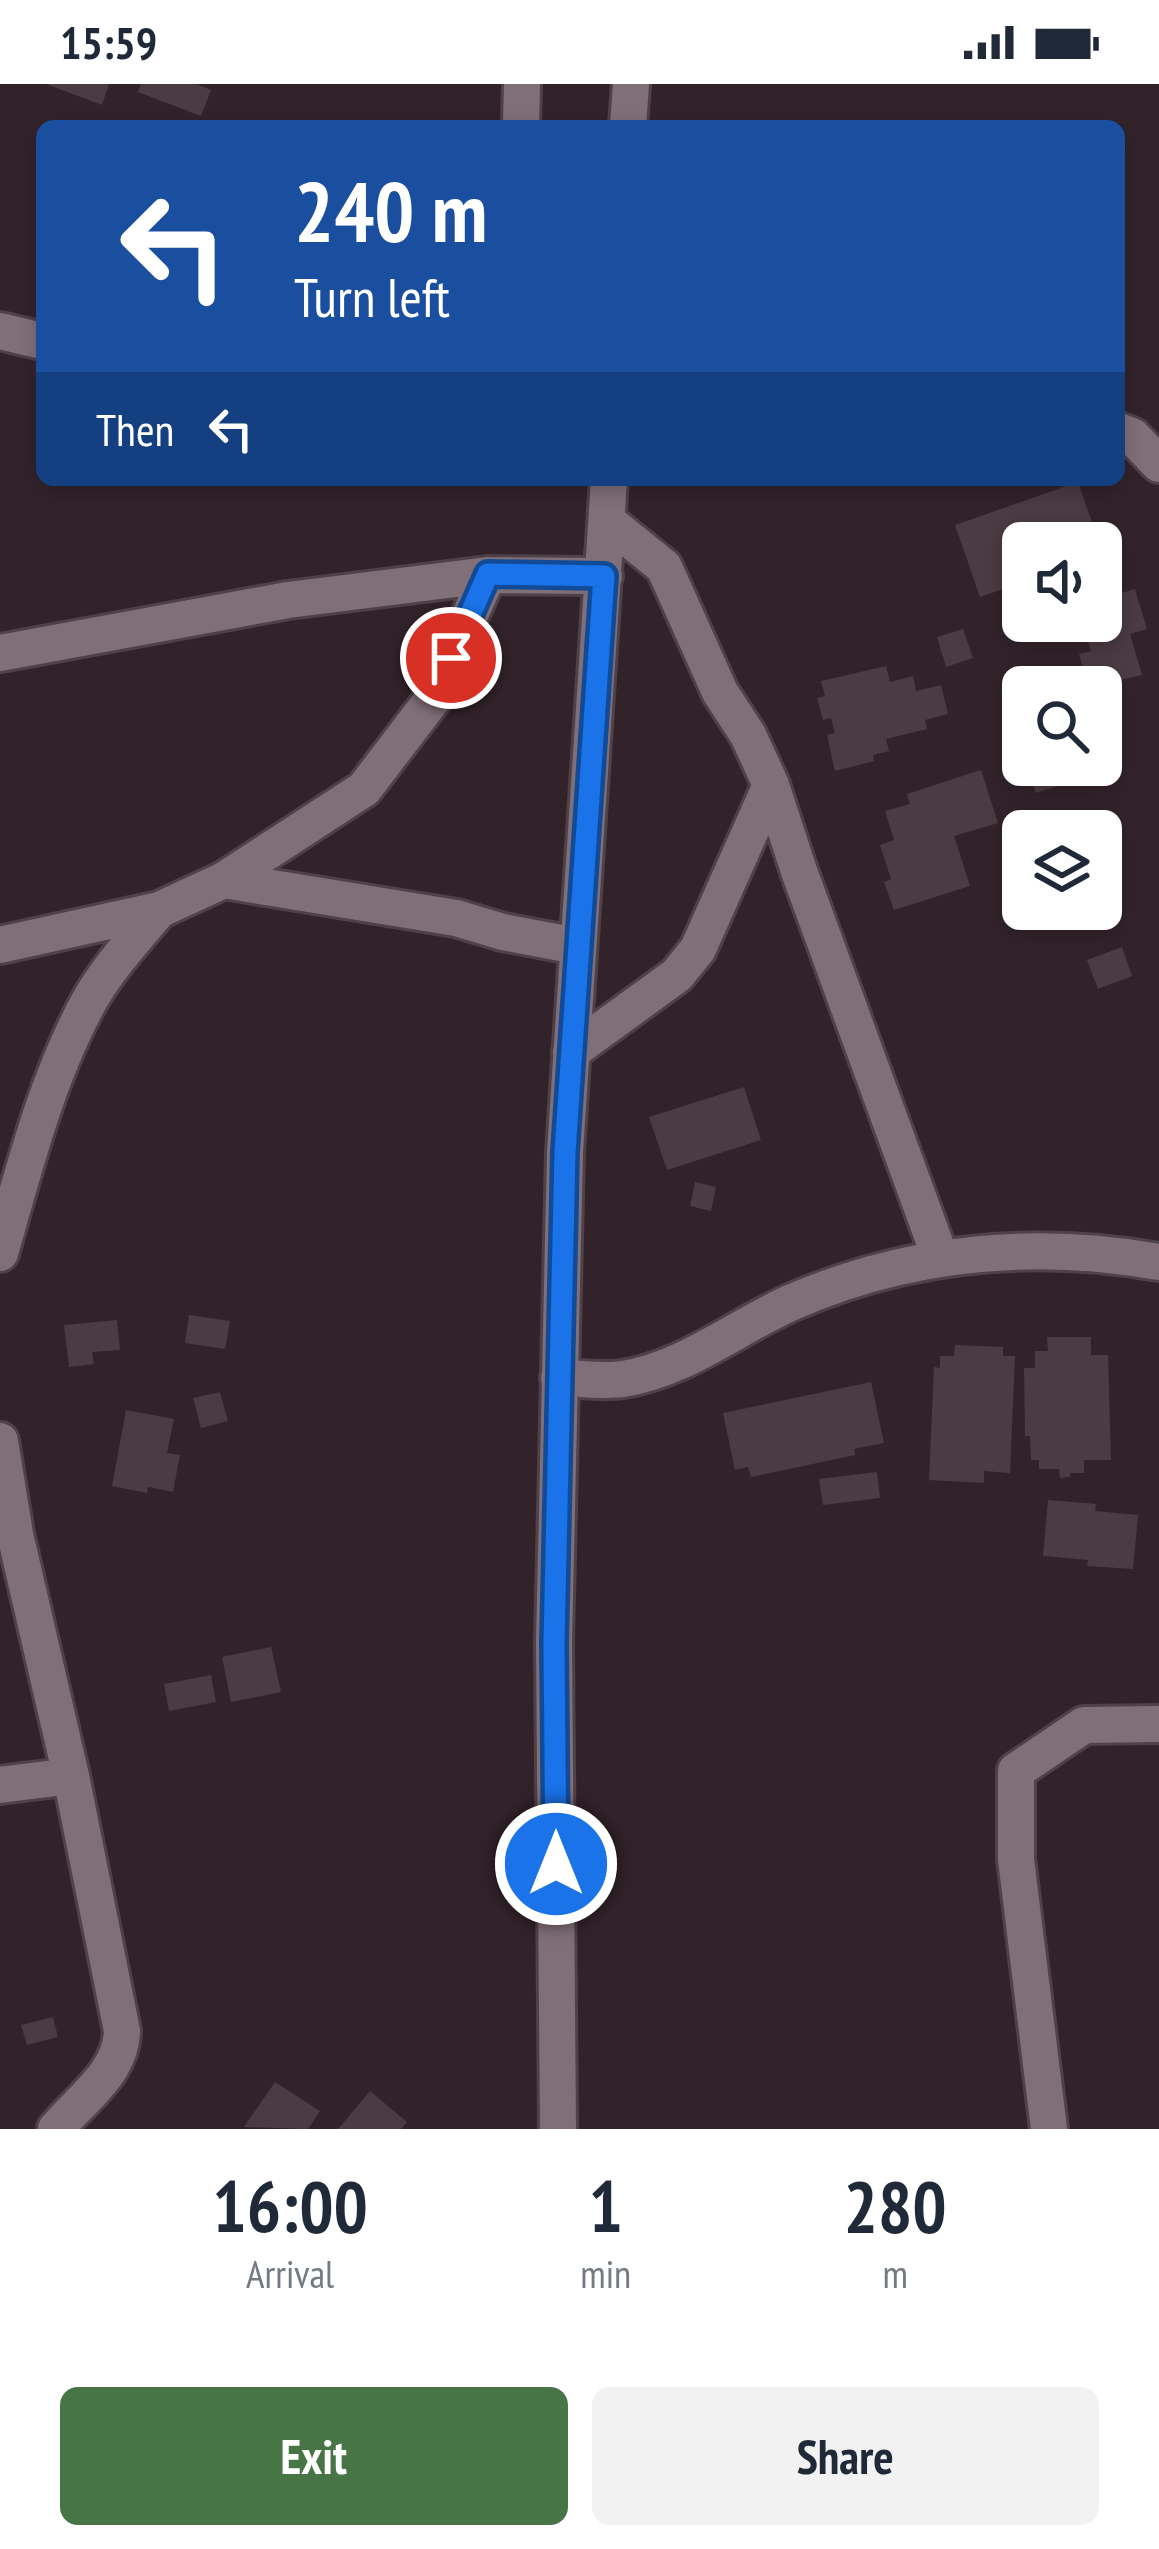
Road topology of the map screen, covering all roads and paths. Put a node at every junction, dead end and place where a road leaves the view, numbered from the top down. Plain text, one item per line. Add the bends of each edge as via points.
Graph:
1 (522, 84) edge
2 (631, 84) edge
3 (521, 120) edge
4 (628, 120) edge
5 (0, 331) edge
6 (36, 339) edge
7 (1125, 433) edge
8 (1159, 464) edge
9 (609, 486) edge
10 (607, 521) junction
11 (488, 574) junction
12 (604, 576) junction
13 (0, 652) edge
14 (771, 785) junction
15 (224, 880) junction
16 (159, 910) junction
17 (0, 945) edge
18 (577, 946) junction
19 (571, 1052) junction
20 (0, 1253) edge
21 (940, 1257) junction
22 (1159, 1262) edge
23 (559, 1378) junction
24 (0, 1441) edge
25 (1159, 1724) edge
26 (71, 1776) junction
27 (0, 1785) edge
28 (56, 2129) edge
29 (558, 2129) edge
30 (1049, 2129) edge

1 - 3 street
2 - 4 street
5 - 6 street
7 - 8 street
9 - 10 street
10 - 12 street
10 - 14 street via 664,566
11 - 12 street
11 - 13 street
11 - 15 street via 432,700 364,789
12 - 18 street
14 - 19 street via 698,949 677,975
14 - 21 street
15 - 16 street
15 - 18 street
16 - 17 street
16 - 20 street via 87,1006 37,1126
18 - 19 street
19 - 23 street
21 - 22 street via 1047,1250
21 - 23 street via 791,1303 666,1366 622,1379
23 - 29 street
24 - 26 street
25 - 30 street via 1084,1725 1016,1771 1016,1859
26 - 27 street
26 - 28 street via 122,2039 111,2069

